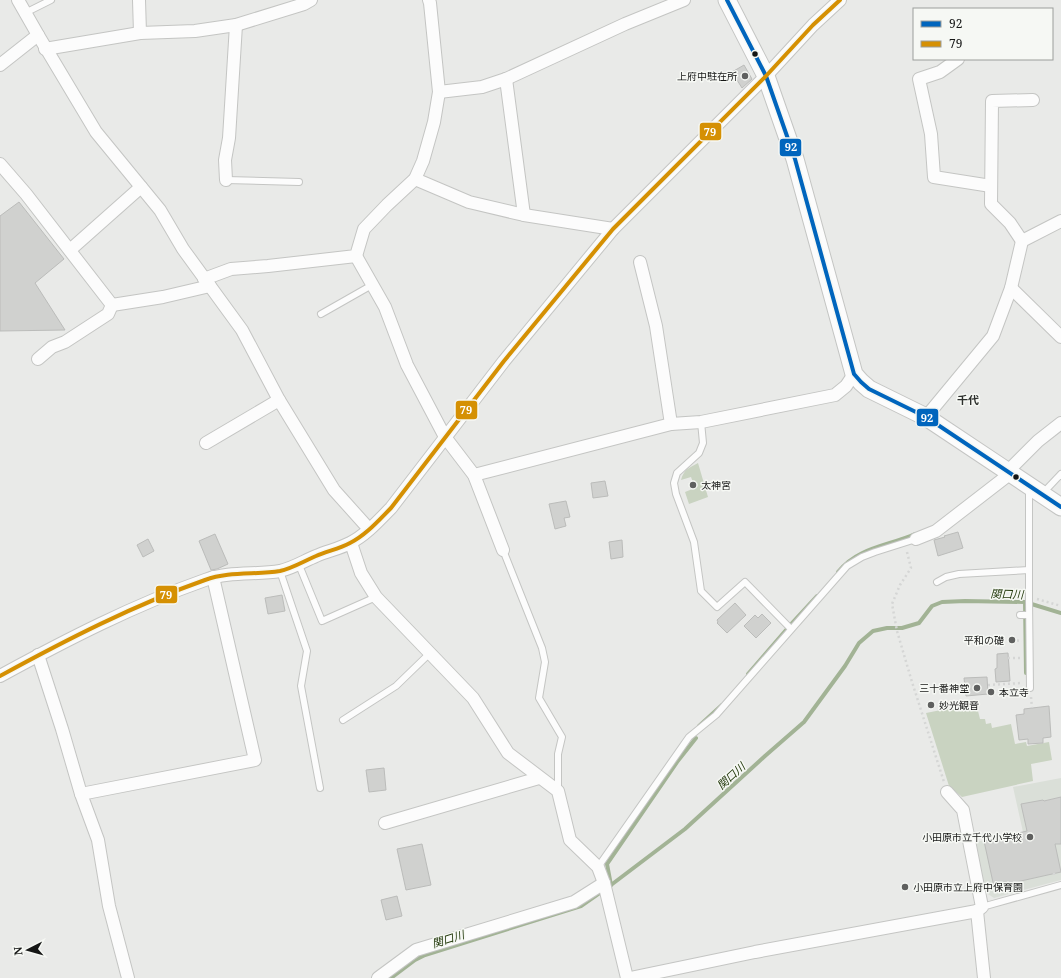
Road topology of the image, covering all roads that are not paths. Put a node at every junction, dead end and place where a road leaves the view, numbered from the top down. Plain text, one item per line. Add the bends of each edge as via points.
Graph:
1 (18, 0) edge
2 (51, 0) edge
3 (139, 0) edge
4 (312, 0) edge
5 (429, 0) edge
6 (684, 0) edge
7 (726, 0) edge
8 (840, 0) edge
9 (25, 13) junction
10 (236, 25) junction
11 (140, 33) junction
12 (38, 35) junction
13 (45, 49) junction
14 (957, 60) edge
15 (0, 64) edge
16 (766, 76) junction
17 (506, 79) junction
18 (439, 92) junction
19 (1033, 100) dead end
20 (0, 164) edge
21 (226, 180) joint
22 (415, 180) junction
23 (299, 182) dead end
24 (991, 186) junction
25 (141, 187) junction
26 (524, 215) junction
27 (1061, 221) edge
28 (613, 229) junction
29 (1022, 241) junction
30 (70, 250) junction
31 (356, 256) junction
32 (640, 262) dead end
33 (207, 283) junction
34 (372, 285) junction
35 (1011, 288) junction
36 (112, 305) junction
37 (321, 314) dead end
38 (1061, 337) edge
39 (38, 359) dead end
40 (854, 374) junction
41 (279, 400) junction
42 (926, 417) junction
43 (701, 422) junction
44 (1061, 423) edge
45 (672, 424) junction
46 (445, 437) junction
47 (206, 443) dead end
48 (1009, 472) junction
49 (1061, 474) edge
50 (474, 475) junction
51 (1035, 489) junction
52 (1061, 507) edge
53 (369, 529) junction
54 (910, 541) joint
55 (351, 543) junction
56 (504, 550) joint
57 (299, 565) junction
58 (1029, 570) junction
59 (280, 571) junction
60 (213, 577) junction
61 (937, 582) dead end
62 (376, 597) junction
63 (789, 627) junction
64 (430, 653) junction
65 (38, 655) junction
66 (0, 676) edge
67 (1030, 685) road end
68 (343, 720) dead end
69 (539, 778) junction
70 (320, 788) dead end
71 (558, 791) junction
72 (947, 792) road end
73 (81, 794) junction
74 (385, 823) dead end
75 (598, 867) junction
76 (604, 883) junction
77 (1061, 885) edge
78 (980, 909) junction
79 (128, 978) edge
80 (378, 978) edge
81 (627, 978) edge
82 (630, 978) edge
83 (984, 978) edge

1 - 9 street
2 - 9 lane
3 - 11 street
4 - 10 street
5 - 18 street
6 - 17 street
7 - 16 main road
8 - 16 street
9 - 12 street
10 - 11 street via 195,31
10 - 21 street via 229,138 225,160
11 - 13 street
12 - 13 street
12 - 15 street
13 - 25 street via 96,132
14 - 24 street via 940,72 920,79 931,134 934,177
16 - 28 street
16 - 40 main road via 795,159
17 - 18 street via 482,87
17 - 26 street
18 - 22 street via 434,122
19 - 24 street via 992,101
20 - 30 street
21 - 23 lane
22 - 26 street via 469,202
22 - 31 street via 364,229
24 - 29 street via 991,204 1010,223
25 - 30 street
25 - 33 street via 160,210
26 - 28 street
27 - 29 street
28 - 46 street
29 - 35 street
30 - 36 street
31 - 33 street via 231,269
31 - 34 street
32 - 45 street via 656,326
33 - 36 street via 163,297
33 - 41 street via 242,330
34 - 37 lane
34 - 46 street via 385,307 407,364
35 - 38 street
35 - 42 street via 993,336
36 - 39 street via 108,314 65,342 52,347
40 - 42 main road via 870,389
40 - 43 street via 846,386 835,395
41 - 47 street
41 - 53 street via 334,490
42 - 48 main road
43 - 45 street
43 - 63 lane via 703,443 700,453 677,473 674,483 694,542 701,591 717,607 745,582
44 - 48 street via 1038,441
45 - 50 street
46 - 50 street
46 - 53 street via 391,508
48 - 51 main road
48 - 54 street via 936,531
49 - 51 lane
50 - 56 street
51 - 52 main road
51 - 58 lane
53 - 55 street
54 - 63 lane via 862,557 847,566
55 - 57 street
55 - 62 street via 361,573
56 - 71 lane via 542,648 545,662 539,698 562,737 558,754
57 - 59 street
57 - 62 lane via 322,621
58 - 61 lane via 959,574
58 - 67 lane via 1029,607 1025,615
59 - 60 street
59 - 70 lane via 307,651 301,686
60 - 65 street via 100,624
60 - 73 street via 255,760
62 - 64 street
63 - 75 lane via 716,715 689,737
64 - 68 lane via 396,686
64 - 69 street via 473,698 508,753
65 - 66 street
65 - 73 street
69 - 71 street
69 - 74 street
71 - 75 street via 570,840
72 - 78 street via 963,810
73 - 79 street via 98,840 109,906
75 - 76 street
76 - 80 street via 574,902 416,950
76 - 81 street
77 - 78 lane
78 - 82 street
78 - 83 street

